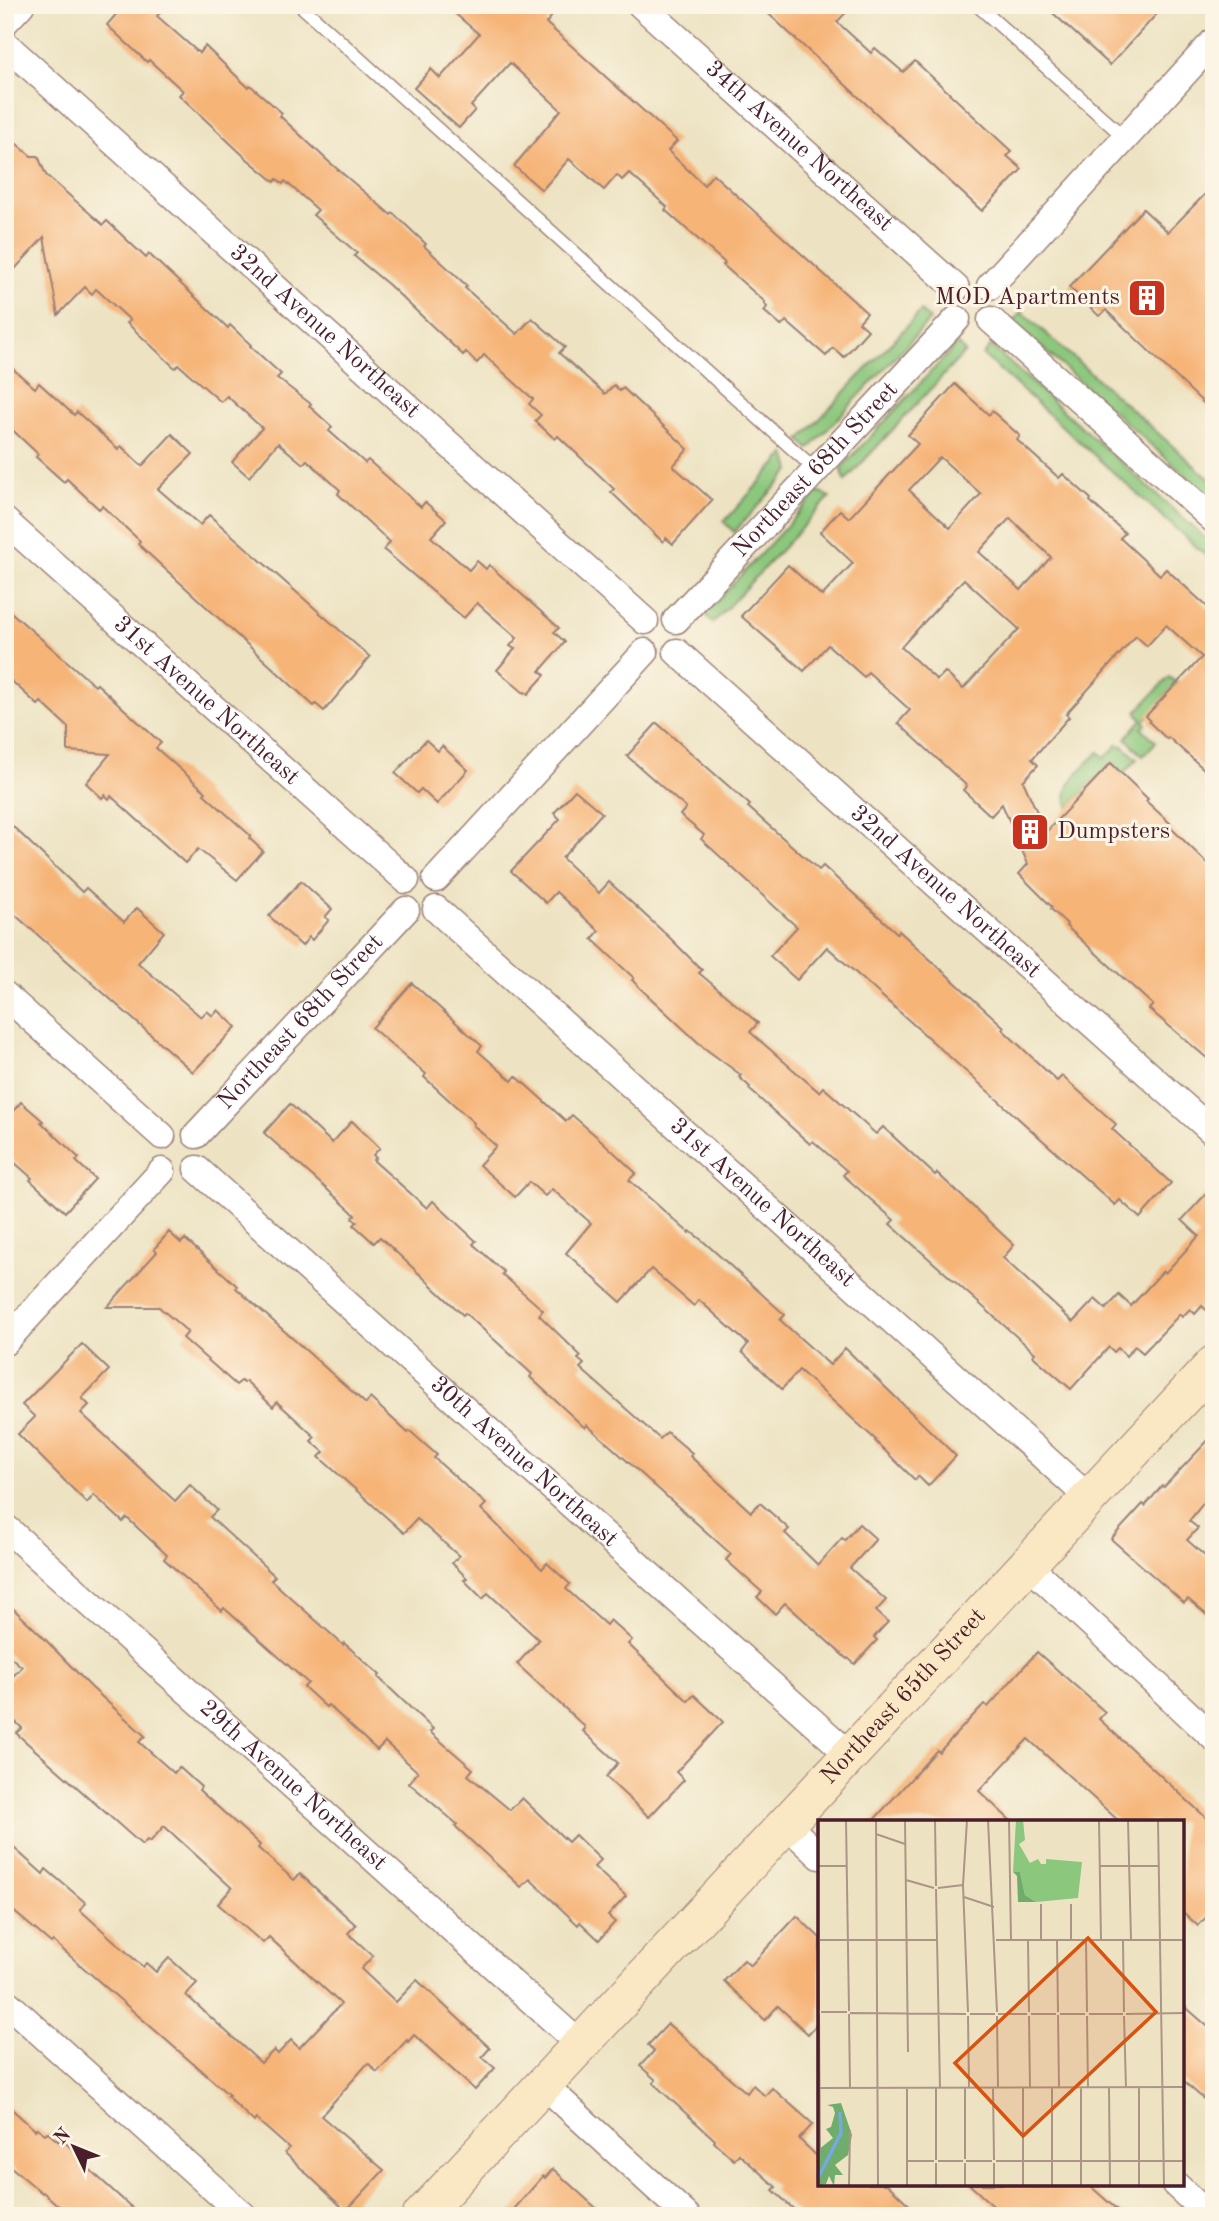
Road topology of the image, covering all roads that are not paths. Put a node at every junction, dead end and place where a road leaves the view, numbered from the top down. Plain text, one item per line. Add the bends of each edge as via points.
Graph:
1 (21, 5) edge
2 (300, 5) edge
3 (641, 5) edge
4 (977, 5) edge
5 (5, 22) edge
6 (1214, 41) edge
7 (5, 44) edge
8 (1125, 138) junction
9 (990, 286) junction
10 (956, 288) junction
11 (957, 319) junction
12 (991, 320) junction
13 (817, 471) junction
14 (1214, 520) edge
15 (5, 521) edge
16 (676, 620) junction
17 (645, 621) junction
18 (645, 652) junction
19 (677, 652) junction
20 (436, 879) junction
21 (406, 880) junction
22 (436, 909) junction
23 (406, 910) junction
24 (5, 995) edge
25 (1214, 1133) edge
26 (196, 1135) junction
27 (162, 1136) junction
28 (197, 1169) junction
29 (162, 1171) junction
30 (5, 1342) edge
31 (1214, 1364) edge
32 (1088, 1497) junction
33 (5, 1527) edge
34 (1027, 1564) junction
35 (1214, 1738) edge
36 (851, 1756) junction
37 (787, 1825) junction
38 (818, 1854) edge
39 (5, 2001) edge
40 (581, 2045) junction
41 (544, 2085) junction
42 (1177, 2186) edge
43 (244, 2216) edge
44 (422, 2216) edge
45 (687, 2216) edge
46 (1209, 2216) edge

1 - 5 street
2 - 13 lane
3 - 10 street, 34th Avenue Northeast
4 - 8 lane
6 - 8 street
7 - 17 street, 32nd Avenue Northeast
8 - 9 street
9 - 10 street via 971,280
9 - 12 street via 998,304
10 - 11 street via 950,303
11 - 12 street via 966,327 981,327
11 - 13 street, Northeast 68th Street
12 - 14 street
13 - 16 street, Northeast 68th Street
15 - 21 street, 31st Avenue Northeast
16 - 17 street via 660,614
16 - 19 street via 684,636
17 - 18 street via 638,638
18 - 19 street via 657,659
18 - 20 street
19 - 25 street, 32nd Avenue Northeast
20 - 21 street via 421,873
20 - 22 street via 442,894
21 - 23 street via 399,895
22 - 23 street via 425,915
22 - 32 street, 31st Avenue Northeast
23 - 26 street, Northeast 68th Street
24 - 27 street
26 - 27 street via 180,1129
26 - 28 street via 203,1150
27 - 29 street via 154,1156
28 - 29 street via 181,1177
28 - 36 street, 30th Avenue Northeast
29 - 30 street
31 - 32 main road, Northeast 65th Street
32 - 34 main road, Northeast 65th Street
33 - 40 street, 29th Avenue Northeast
34 - 35 street
34 - 36 main road, Northeast 65th Street
36 - 37 main road, Northeast 65th Street
37 - 38 street
37 - 40 main road, Northeast 65th Street
39 - 43 street
40 - 41 main road, Northeast 65th Street
41 - 44 main road, Northeast 65th Street
41 - 45 street
42 - 46 street

